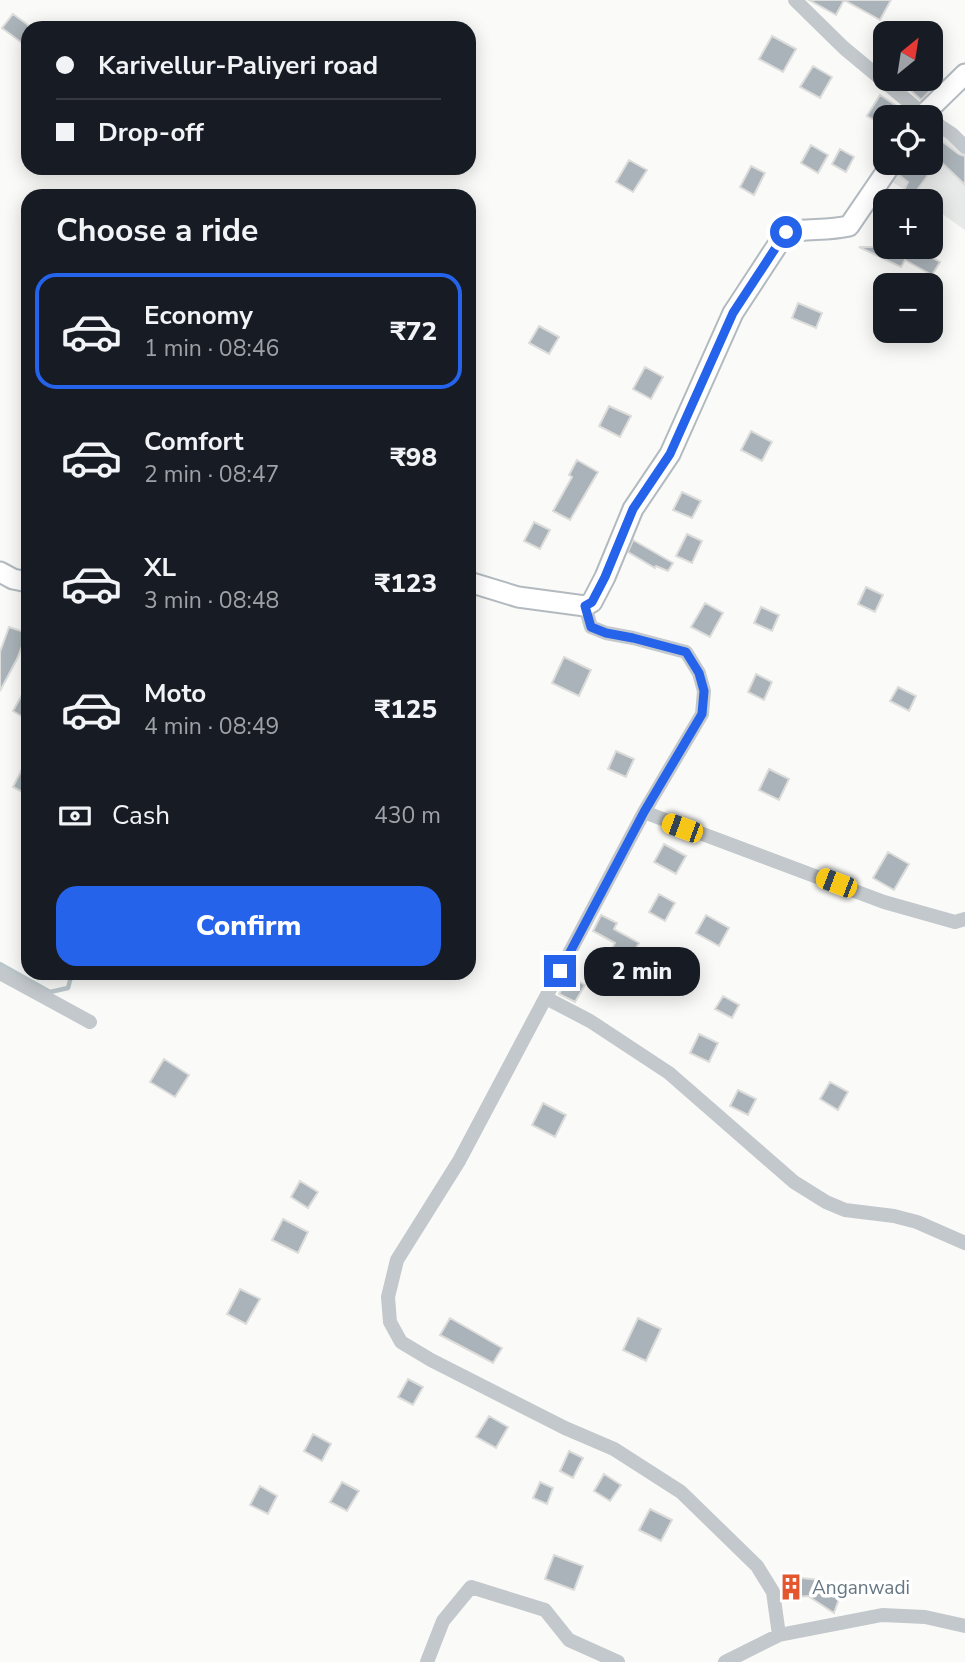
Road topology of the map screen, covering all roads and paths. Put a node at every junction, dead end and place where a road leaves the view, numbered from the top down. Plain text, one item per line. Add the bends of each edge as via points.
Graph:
1 (795, 0) edge
2 (965, 74) edge
3 (912, 105) edge
4 (937, 105) edge
5 (943, 128) edge
6 (965, 147) edge
7 (884, 175) edge
8 (0, 572) edge
9 (21, 581) edge
10 (476, 584) edge
11 (585, 606) junction
12 (644, 812) junction
13 (965, 919) edge
14 (0, 973) edge
15 (546, 998) junction
16 (90, 1022) dead end
17 (965, 1243) edge
18 (965, 1626) edge
19 (779, 1635) junction
20 (428, 1662) edge
21 (618, 1662) edge
22 (725, 1662) edge

1 - 3 street
2 - 4 main road
5 - 6 street
7 - 11 main road via 849,226 786,232 733,313 670,454 633,509 605,577
8 - 9 main road
10 - 11 main road via 518,597
11 - 12 street via 591,627 686,652 699,673 704,691 702,714
12 - 13 street via 884,902 955,922
12 - 15 street
14 - 16 street
15 - 17 street via 669,1073 794,1182 826,1202 845,1210 917,1222
15 - 19 street via 458,1161 397,1260 388,1297 390,1322 401,1342 430,1360 614,1449 681,1492 757,1566 773,1592
18 - 19 street via 925,1617 882,1615
19 - 22 street
20 - 21 street via 443,1621 471,1587 545,1611 569,1640

